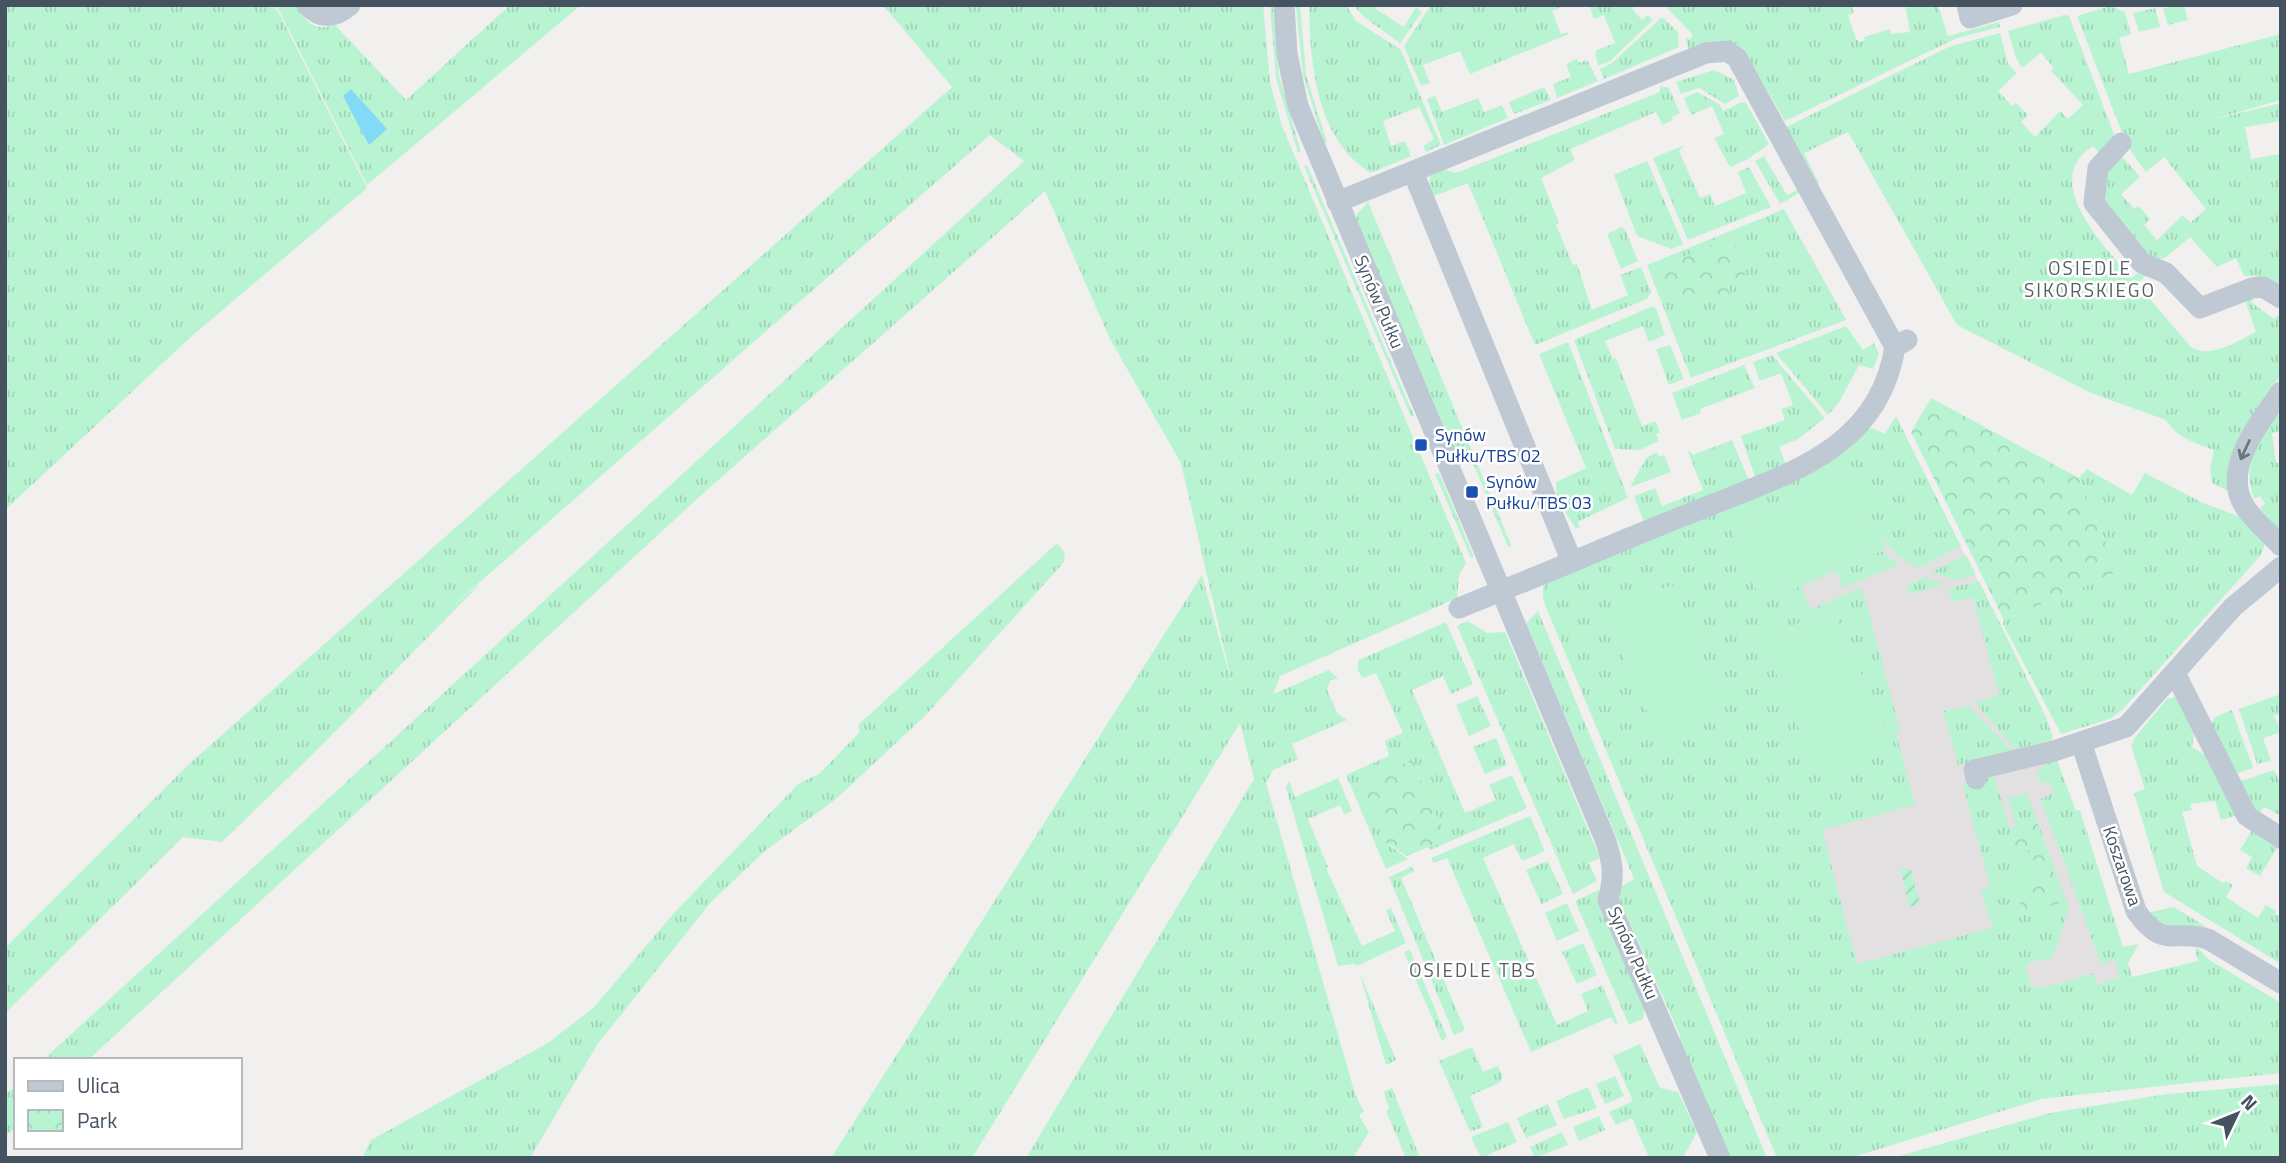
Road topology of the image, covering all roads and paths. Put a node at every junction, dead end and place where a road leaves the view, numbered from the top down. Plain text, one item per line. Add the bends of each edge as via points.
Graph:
1 (307, 5) edge
2 (349, 5) edge
3 (1284, 5) edge
4 (1967, 5) edge
5 (2012, 5) edge
6 (2121, 143) dead end
7 (1413, 172) junction
8 (1337, 202) junction
9 (2281, 298) edge
10 (2281, 392) edge
11 (2281, 545) edge
12 (1573, 562) junction
13 (2281, 567) edge
14 (1502, 591) junction
15 (1459, 608) dead end
16 (2175, 675) junction
17 (2081, 742) junction
18 (1976, 779) dead end
19 (2281, 838) edge
20 (2281, 983) edge
21 (1720, 1158) edge

1 - 2 street via 315,14 328,17
3 - 8 street, Synów Pułku via 1287,54 1298,106
4 - 5 street via 1970,18
6 - 9 street via 2098,168 2094,203 2142,263 2166,273 2200,308 2252,288 2263,288
7 - 8 street
7 - 12 street
7 - 12 street via 1715,51 1731,52 1897,341 1892,366 1872,407 1850,435 1824,455 1789,474
8 - 14 street, Synów Pułku
10 -> 11 street via 2244,450 2238,481 2245,508
12 - 14 street
13 - 16 street via 2233,607
14 - 15 street
14 - 21 street, Synów Pułku via 1605,839 1614,870 1608,900
16 - 17 street via 2126,727
16 - 19 street via 2247,816
17 - 18 street via 1974,770
17 - 20 street, Koszarowa via 2136,911 2144,922 2165,937 2208,939

